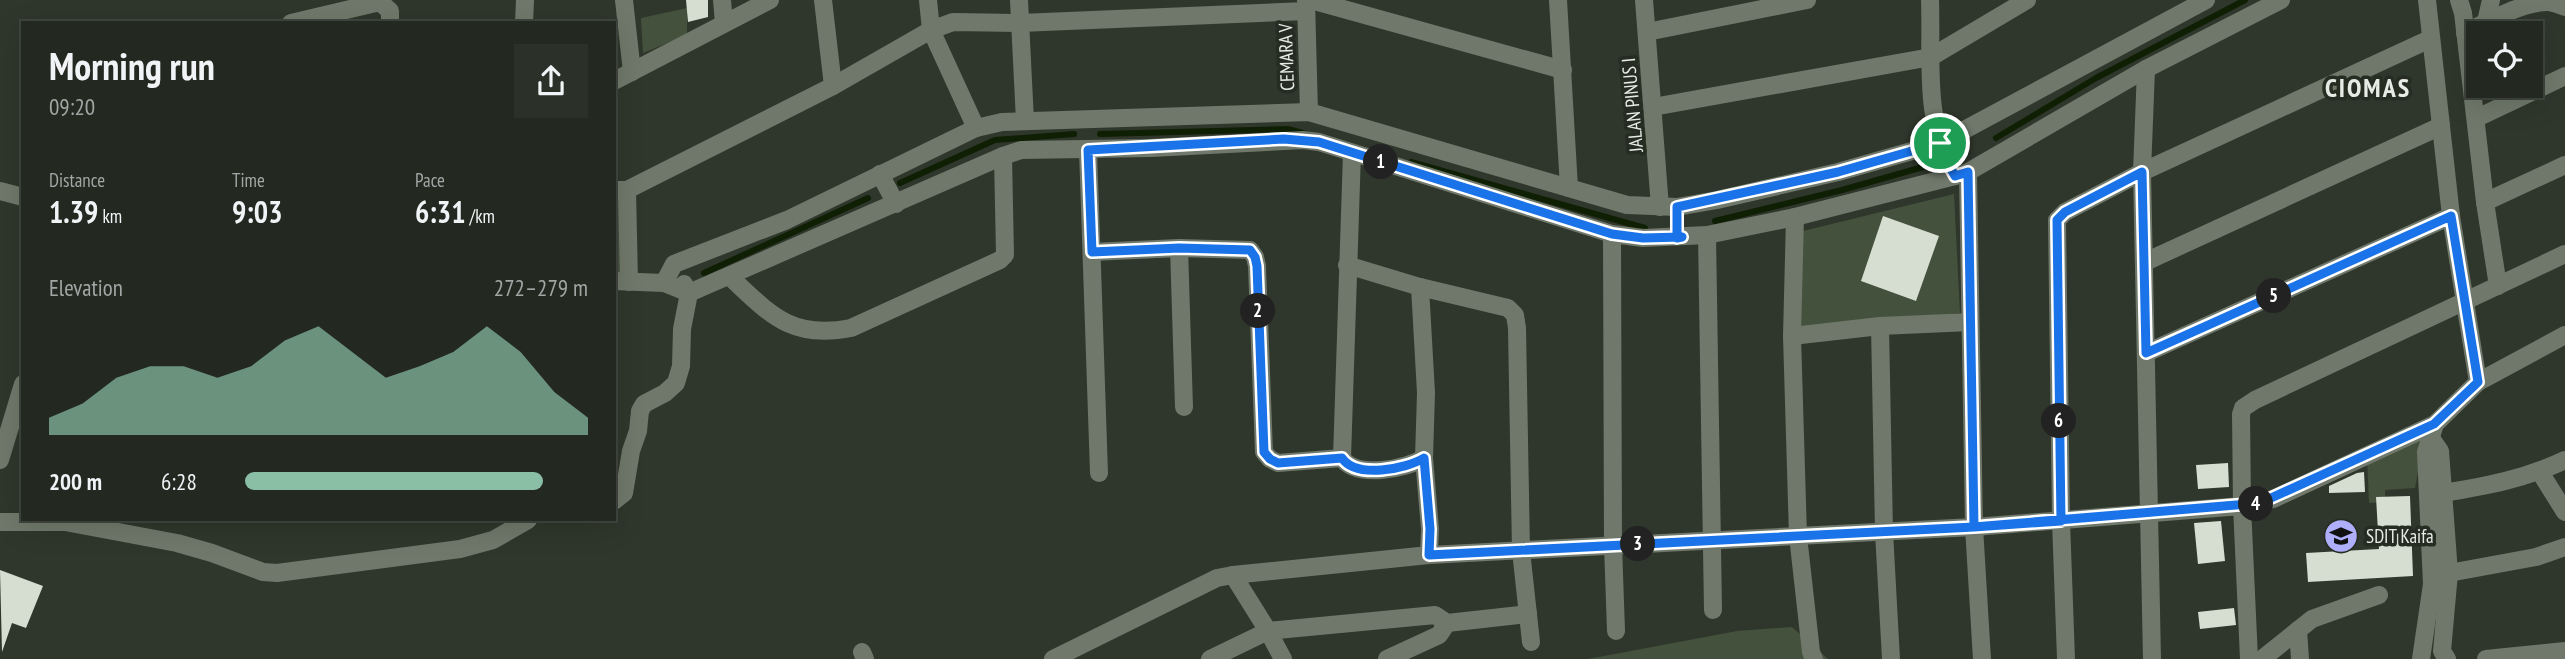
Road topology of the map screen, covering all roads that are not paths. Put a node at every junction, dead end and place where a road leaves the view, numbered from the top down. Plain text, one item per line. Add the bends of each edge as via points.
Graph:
1 (525, 0) edge
2 (624, 0) edge
3 (722, 0) edge
4 (770, 0) edge
5 (823, 0) edge
6 (928, 0) edge
7 (1019, 0) edge
8 (1558, 0) edge
9 (1644, 0) edge
10 (1807, 0) edge
11 (1930, 0) edge
12 (2027, 0) edge
13 (2206, 0) edge
14 (2281, 0) edge
15 (2427, 0) edge
16 (2459, 0) edge
17 (2491, 0) edge
18 (1308, 4) edge
19 (2186, 5) edge
20 (2565, 7) edge
21 (299, 21) edge
22 (390, 21) edge
23 (524, 21) edge
24 (2486, 21) edge
25 (2489, 21) edge
26 (724, 23) junction
27 (1020, 23) junction
28 (931, 30) junction
29 (1647, 32) junction
30 (2465, 33) joint
31 (2430, 38) junction
32 (1931, 57) junction
33 (2146, 69) junction
34 (1563, 70) junction
35 (632, 72) junction
36 (2565, 76) edge
37 (616, 80) edge
38 (833, 86) junction
39 (1653, 107) junction
40 (1309, 112) junction
41 (2477, 118) junction
42 (1025, 121) junction
43 (2441, 126) junction
44 (976, 128) junction
45 (1088, 150) junction
46 (1352, 153) junction
47 (1003, 156) junction
48 (1951, 162) junction
49 (2565, 165) edge
50 (2142, 172) junction
51 (1569, 187) junction
52 (888, 189) junction
53 (621, 190) edge
54 (0, 191) edge
55 (21, 196) edge
56 (2485, 202) junction
57 (1671, 210) junction
58 (2451, 216) junction
59 (1795, 217) junction
60 (1612, 234) junction
61 (1707, 235) junction
62 (1680, 237) junction
63 (1179, 248) junction
64 (1092, 252) junction
65 (2565, 254) edge
66 (2145, 262) junction
67 (674, 264) junction
68 (1347, 265) junction
69 (730, 277) junction
70 (621, 281) edge
71 (664, 282) junction
72 (2498, 286) junction
73 (1420, 287) junction
74 (689, 293) junction
75 (2466, 302) junction
76 (1970, 322) junction
77 (1880, 326) junction
78 (2565, 335) edge
79 (1792, 336) junction
80 (2146, 353) junction
81 (2478, 382) junction
82 (21, 391) edge
83 (1184, 407) dead end
84 (2433, 431) junction
85 (1342, 458) junction
86 (1424, 458) junction
87 (0, 460) edge
88 (2565, 460) edge
89 (2540, 472) junction
90 (1099, 473) dead end
91 (2443, 493) junction
92 (616, 499) edge
93 (2242, 506) junction
94 (2565, 512) edge
95 (2149, 514) junction
96 (25, 521) edge
97 (56, 521) edge
98 (524, 521) edge
99 (2061, 521) junction
100 (0, 522) edge
101 (1974, 527) junction
102 (1884, 532) junction
103 (1798, 536) junction
104 (1710, 542) junction
105 (1430, 543) junction
106 (1613, 545) junction
107 (2565, 547) edge
108 (1521, 551) junction
109 (2449, 573) junction
110 (1233, 575) junction
111 (2379, 595) dead end
112 (1713, 610) dead end
113 (1528, 614) junction
114 (1447, 623) junction
115 (2298, 630) junction
116 (1268, 631) junction
117 (1616, 631) dead end
118 (1531, 642) dead end
119 (2565, 651) edge
120 (1053, 659) edge
121 (1210, 659) edge
122 (1283, 659) edge
123 (1387, 659) edge
124 (1814, 659) edge
125 (1891, 659) edge
126 (1982, 659) edge
127 (2066, 659) edge
128 (2152, 659) edge
129 (2249, 659) edge
130 (2262, 659) edge
131 (2300, 659) edge
132 (2421, 659) edge
133 (2447, 659) edge
134 (2486, 659) edge

1 - 23 street
2 - 35 street
3 - 26 street
4 - 26 street
5 - 38 street
6 - 28 street
7 - 27 street
8 - 34 street
9 - 29 street, JALAN PINUS I
10 - 29 street
11 - 32 street
12 - 32 street
13 - 19 street
14 - 33 street
15 - 31 street
16 - 30 street
17 - 24 street
18 - 27 street
18 - 34 street
18 - 40 street, CEMARA V
19 - 48 street
20 - 25 street via 2534,4
21 - 22 street via 380,2 390,11
26 - 35 street
27 - 28 street via 953,22
27 - 42 street
28 - 38 street
28 - 44 street
29 - 39 street, JALAN PINUS I
30 - 41 street
31 - 43 street
31 - 50 street
32 - 39 street
32 - 48 street via 1933,117
33 - 48 street
33 - 50 street
34 - 51 street
35 - 37 street
36 - 41 street
38 - 53 street
39 - 57 street, JALAN PINUS I
40 - 42 street
40 - 51 street
41 - 56 street
42 - 44 street
43 - 58 street
43 - 66 street
44 - 52 street
45 - 46 street via 1284,139 1319,142
45 - 47 street via 1021,150
45 - 64 street
46 - 60 street
46 - 68 street
47 - 52 street
47 - 69 street via 1005,255 851,328 824,331 787,325
48 - 57 street via 1838,172
48 - 59 street
48 - 76 street
49 - 56 street
50 - 66 street
50 - 99 street via 2057,220
51 - 57 street via 1628,205
52 - 67 street via 788,220
52 - 69 street
53 - 70 street
54 - 55 street
56 - 72 street
57 - 62 street, JALAN PINUS I
58 - 75 street
58 - 80 street
59 - 61 street
59 - 79 street
60 - 62 street
60 - 106 street
61 - 62 street
61 - 104 street
63 - 64 street
63 - 83 street
63 - 85 street via 1250,250 1255,257 1264,452 1278,463
64 - 90 street
65 - 72 street
66 - 80 street
67 - 71 street
67 - 74 street
68 - 73 street
68 - 85 street
69 - 74 street
70 - 71 street
71 - 74 street
72 - 75 street
73 - 86 street via 1426,393
73 - 108 street via 1508,308 1515,315
74 - 92 street via 676,383 644,404 624,493
75 - 81 street
75 - 93 street via 2243,408
76 - 77 street
76 - 101 street
77 - 79 street
77 - 102 street
78 - 81 street
79 - 103 street
80 - 95 street
81 - 84 street
82 - 87 street
84 - 91 street via 2440,451
84 - 93 street via 2273,499
84 - 132 street via 2426,452 2432,584
85 - 86 street via 1352,467 1386,470
86 - 105 street
88 - 89 street
89 - 91 street
89 - 94 street
91 - 109 street
93 - 95 street
93 - 129 street
95 - 99 street
95 - 128 street
96 - 100 street
97 - 98 street via 177,543 263,572 460,549 493,540
99 - 101 street
99 - 127 street
101 - 102 street
101 - 126 street
102 - 103 street
102 - 125 street
103 - 104 street
103 - 124 street
104 - 106 street
104 - 112 street
105 - 108 street
105 - 110 street
106 - 108 street
106 - 117 street
107 - 109 street
108 - 113 street
109 - 133 street via 2442,650
110 - 116 street
110 - 120 street via 1217,578
111 - 115 street via 2312,619
113 - 114 street
113 - 118 street
114 - 116 street via 1435,615
114 - 123 street via 1439,635
115 - 130 street
115 - 131 street
116 - 121 street
116 - 122 street
119 - 134 street

